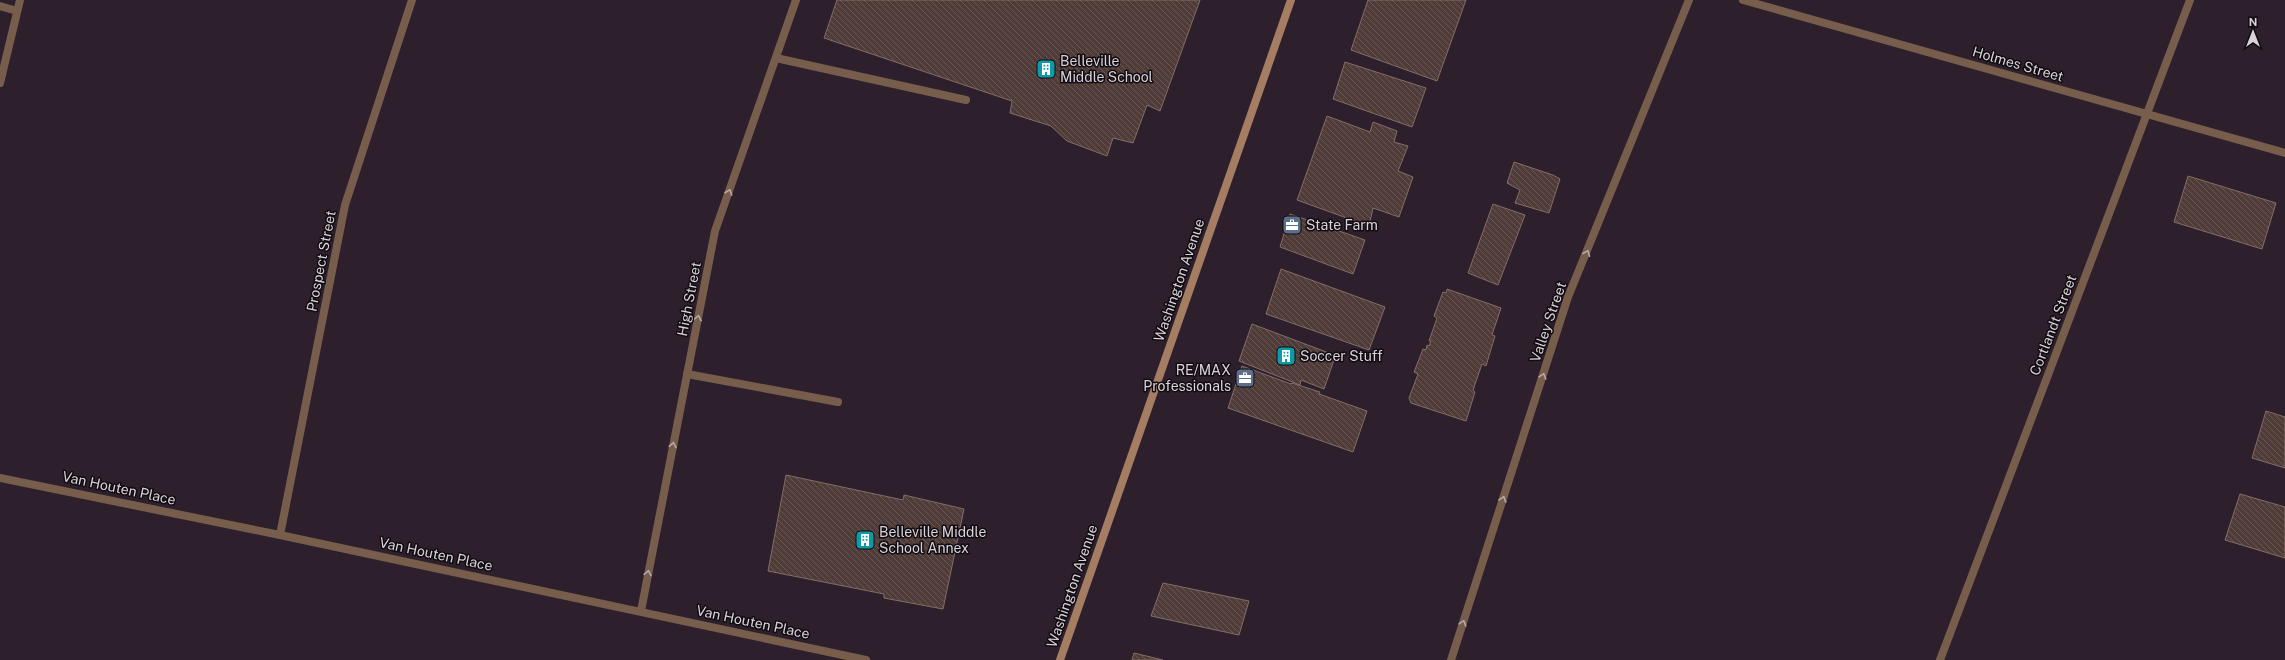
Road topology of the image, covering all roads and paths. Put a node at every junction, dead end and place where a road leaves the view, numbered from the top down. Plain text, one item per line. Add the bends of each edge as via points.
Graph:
1 (20, 0) edge
2 (412, 0) edge
3 (796, 0) edge
4 (1291, 0) edge
5 (1689, 0) edge
6 (1743, 0) edge
7 (2190, 0) edge
8 (0, 6) edge
9 (18, 11) junction
10 (776, 58) junction
11 (0, 83) edge
12 (966, 100) dead end
13 (2147, 114) junction
14 (2285, 153) edge
15 (687, 374) junction
16 (838, 402) dead end
17 (0, 478) edge
18 (280, 535) junction
19 (641, 611) junction
20 (833, 657) edge
21 (866, 660) edge
22 (1060, 660) edge
23 (1451, 660) edge
24 (1940, 660) edge

1 - 9 street
2 - 18 street, Prospect Street via 345,205
3 - 10 street, High Street
4 - 22 main road, Washington Avenue
23 -> 5 street, Valley Street via 1568,298
6 - 13 street, Holmes Street
7 - 13 street, Cortlandt Street
8 - 9 street
9 - 11 street
10 - 12 street
15 -> 10 street, High Street via 715,231
13 - 14 street, Holmes Street
13 - 24 street, Cortlandt Street
15 - 16 street
19 -> 15 street, High Street
17 - 18 street, Van Houten Place
18 - 19 street, Van Houten Place
19 - 20 street, Van Houten Place
20 - 21 street, Van Houten Place

